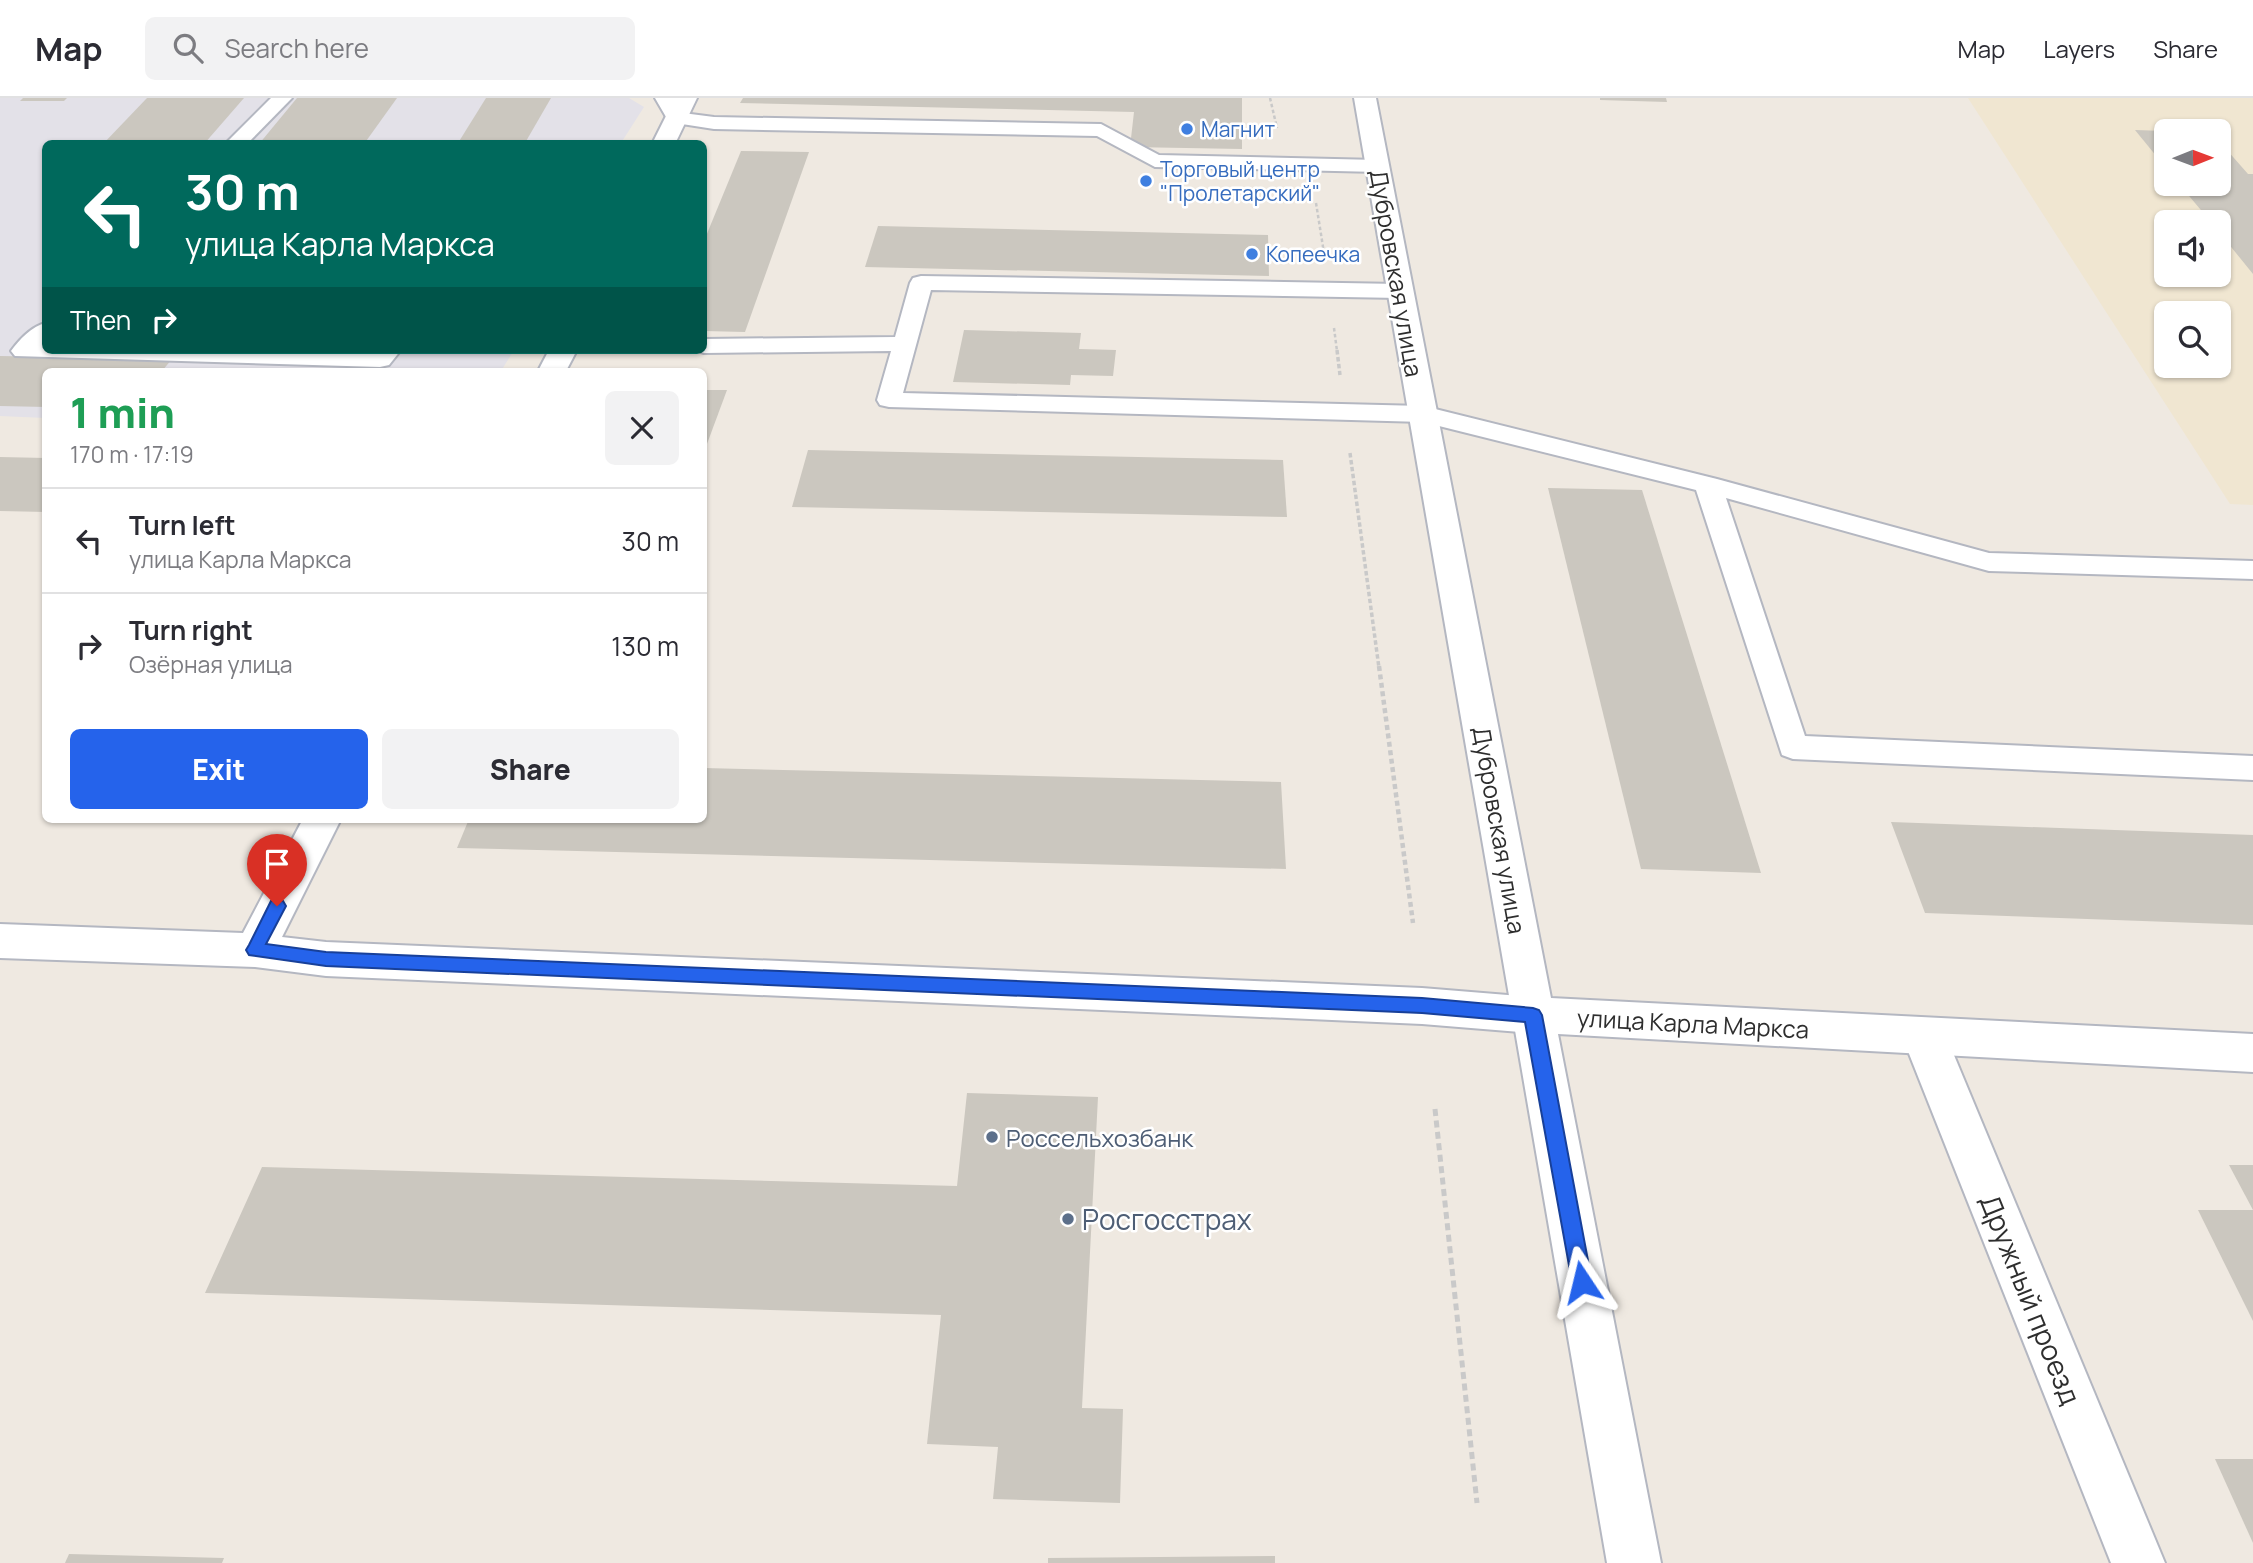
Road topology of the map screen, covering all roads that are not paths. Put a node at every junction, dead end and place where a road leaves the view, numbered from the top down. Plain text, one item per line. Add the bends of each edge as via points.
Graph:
1 (282, 98) edge
2 (1365, 98) edge
3 (676, 105) edge
4 (240, 140) edge
5 (664, 140) edge
6 (1377, 166) junction
7 (1400, 291) junction
8 (42, 334) edge
9 (905, 344) junction
10 (707, 346) edge
11 (42, 351) edge
12 (142, 354) edge
13 (385, 354) edge
14 (1423, 414) junction
15 (1708, 485) junction
16 (2253, 570) edge
17 (2253, 768) edge
18 (320, 823) edge
19 (0, 941) edge
20 (255, 950) junction
21 (1533, 1015) junction
22 (1924, 1036) junction
23 (2253, 1053) edge
24 (1634, 1563) edge
25 (2138, 1563) edge

1 - 4 lane
2 - 6 main road, Дубровская улица
3 - 5 main road
3 - 6 lane via 714,123 1101,130 1155,162
6 - 7 main road, Дубровская улица
7 - 9 lane via 921,283
7 - 14 main road, Дубровская улица
8 - 11 lane via 23,351
9 - 10 lane
9 - 14 lane via 889,400
12 - 13 lane via 380,360
14 - 15 lane
14 - 21 main road, Дубровская улица
15 - 16 lane via 1989,562
15 - 17 lane via 1793,747
18 - 20 main road
19 - 20 main road, улица Карла Маркса
20 - 21 main road, улица Карла Маркса via 326,959 1422,1006
21 - 22 main road, улица Карла Маркса
21 - 24 main road, Дубровская улица
22 - 23 main road, улица Карла Маркса
22 - 25 main road, Дружный проезд

